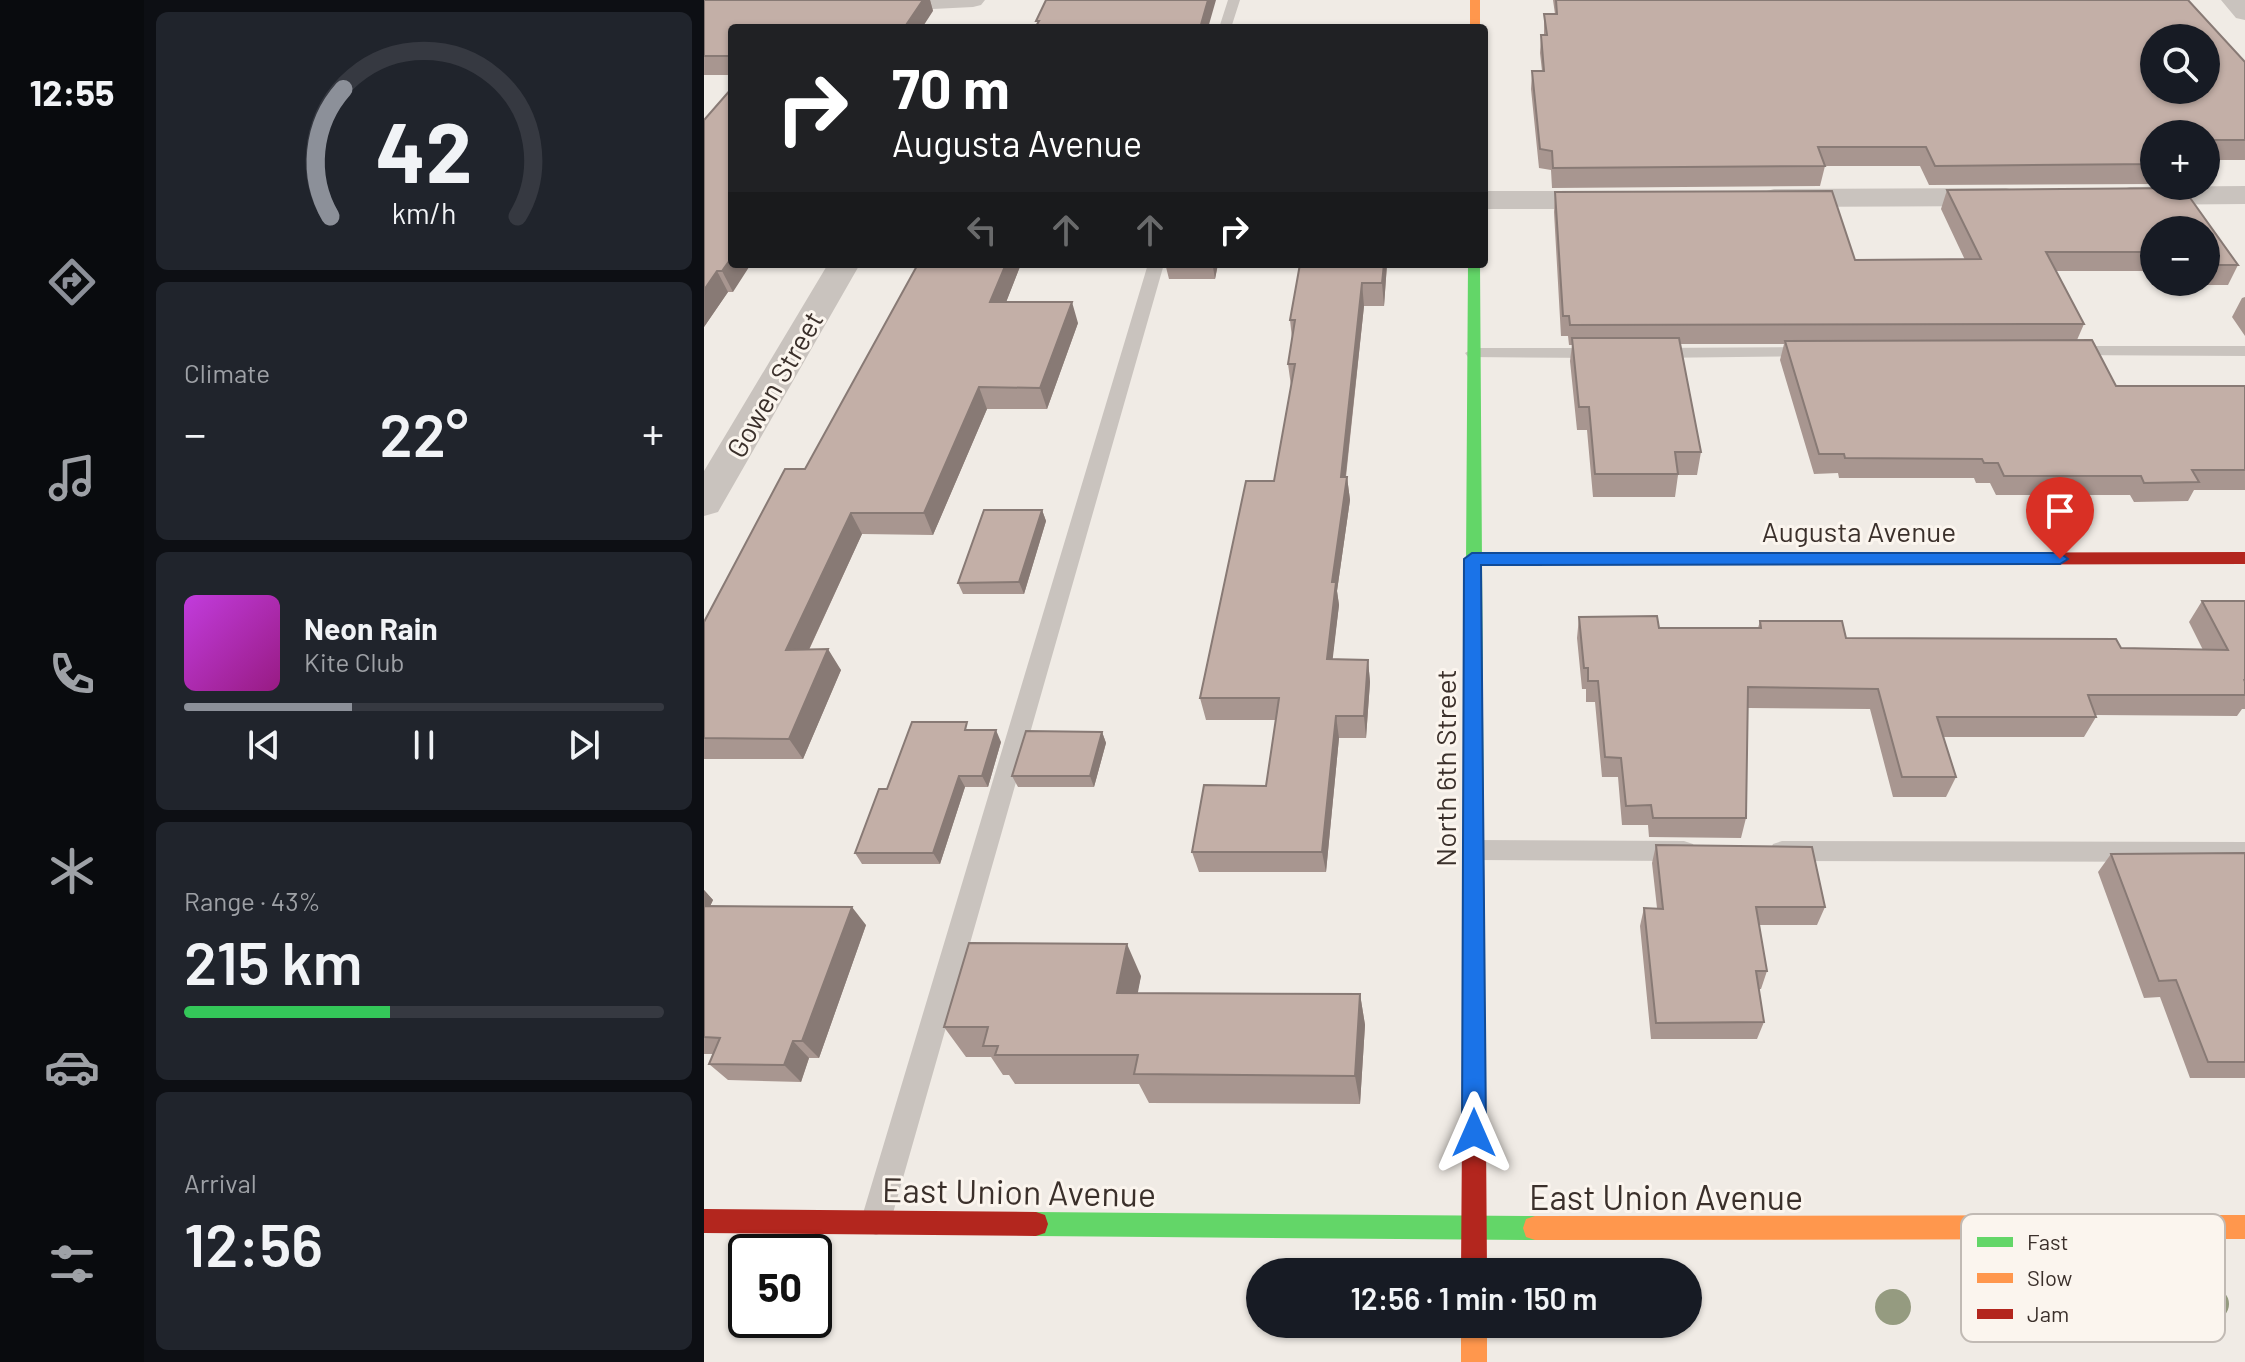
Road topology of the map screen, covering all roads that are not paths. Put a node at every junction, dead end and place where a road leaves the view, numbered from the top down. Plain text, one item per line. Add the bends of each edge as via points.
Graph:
1 (1234, 0) edge
2 (1475, 0) edge
3 (2233, 0) edge
4 (844, 5) edge
5 (986, 6) edge
6 (2245, 13) edge
7 (1226, 24) edge
8 (1475, 24) edge
9 (2245, 195) edge
10 (2103, 196) edge
11 (2040, 197) edge
12 (1646, 199) edge
13 (1741, 199) edge
14 (1488, 200) edge
15 (842, 268) edge
16 (1155, 268) edge
17 (1474, 268) edge
18 (2053, 351) edge
19 (2245, 351) edge
20 (1829, 352) edge
21 (1474, 353) junction
22 (704, 503) edge
23 (2245, 558) edge
24 (1472, 559) junction
25 (1474, 850) junction
26 (1706, 851) edge
27 (1753, 851) edge
28 (2245, 852) edge
29 (704, 1221) edge
30 (875, 1221) junction
31 (1961, 1227) edge
32 (2225, 1227) edge
33 (2245, 1227) edge
34 (1474, 1228) junction
35 (1474, 1258) edge
36 (1474, 1338) edge
37 (1474, 1362) edge

1 - 7 lane
2 - 8 street
3 - 6 street
4 - 5 street
9 - 10 street
11 - 13 street
12 - 14 street
15 - 22 street, Gowen Street
16 - 30 lane
17 - 21 street, North 6th Street
18 - 19 lane
20 - 21 lane
21 - 24 street, North 6th Street
23 - 24 street, Augusta Avenue
24 - 25 street, North 6th Street
25 - 26 lane
25 - 34 street, North 6th Street
27 - 28 lane
29 - 30 street, East Union Avenue
30 - 34 street, East Union Avenue
31 - 34 street, East Union Avenue
32 - 33 street, East Union Avenue
34 - 35 street, North 6th Street
36 - 37 street

